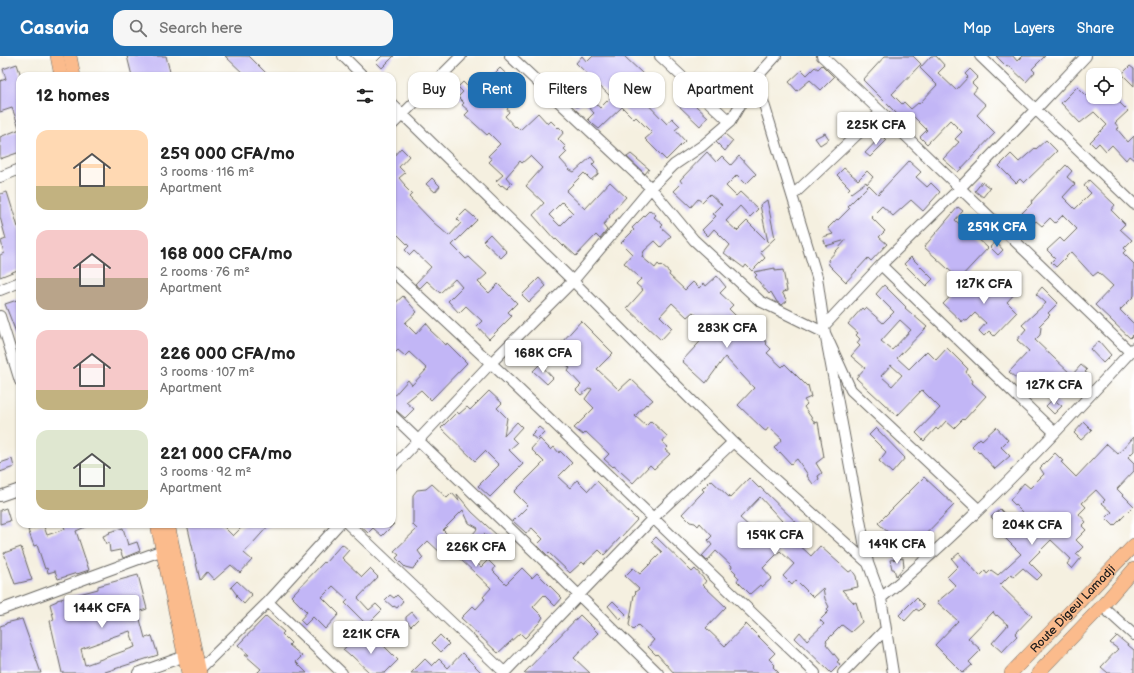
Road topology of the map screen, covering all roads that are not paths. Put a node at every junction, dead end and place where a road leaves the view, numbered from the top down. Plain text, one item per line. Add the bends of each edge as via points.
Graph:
1 (57, 56) edge
2 (70, 56) edge
3 (343, 56) edge
4 (460, 56) edge
5 (510, 56) edge
6 (660, 56) edge
7 (776, 56) edge
8 (822, 56) edge
9 (980, 56) edge
10 (1086, 56) edge
11 (60, 72) edge
12 (73, 72) edge
13 (359, 72) edge
14 (761, 72) edge
15 (396, 108) edge
16 (738, 108) edge
17 (765, 108) edge
18 (1036, 109) junction
19 (881, 112) junction
20 (402, 114) junction
21 (396, 121) edge
22 (730, 122) junction
23 (16, 171) edge
24 (0, 177) edge
25 (651, 188) junction
26 (960, 188) junction
27 (793, 195) junction
28 (1134, 204) edge
29 (881, 265) junction
30 (396, 275) edge
31 (572, 281) junction
32 (16, 284) edge
33 (0, 290) edge
34 (0, 316) edge
35 (825, 329) junction
36 (1132, 350) edge
37 (491, 363) junction
38 (16, 368) edge
39 (396, 419) edge
40 (1054, 432) junction
41 (418, 440) junction
42 (733, 442) junction
43 (396, 464) edge
44 (16, 490) edge
45 (0, 496) edge
46 (979, 510) junction
47 (653, 518) junction
48 (158, 528) edge
49 (169, 528) edge
50 (335, 528) edge
51 (352, 528) edge
52 (1134, 545) edge
53 (163, 550) junction
54 (868, 563) junction
55 (1134, 569) edge
56 (579, 595) junction
57 (881, 598) junction
58 (268, 602) junction
59 (1102, 606) junction
60 (0, 610) edge
61 (885, 630) junction
62 (1134, 635) edge
63 (185, 656) junction
64 (196, 672) edge
65 (138, 673) edge
66 (342, 673) edge
67 (504, 673) edge
68 (658, 673) edge
69 (815, 673) edge
70 (843, 673) edge
71 (893, 673) edge
72 (1011, 673) edge
73 (1038, 673) edge

1 - 11 main road
2 - 12 main road
3 - 13 street
4 - 20 street
5 - 25 street
6 - 22 street
7 - 14 street
8 - 19 street
9 - 18 street
10 - 18 street
15 - 20 street
16 - 22 street
17 - 27 street
18 - 26 street
18 - 28 street
19 - 26 street
19 - 27 street
20 - 21 street
20 - 31 street
22 - 25 street via 674,165
23 - 24 street
25 - 31 street
25 - 35 street via 694,240 760,301
26 - 29 street
26 - 36 street
27 - 35 street via 817,277
29 - 35 street
29 - 40 street
30 - 37 street
31 - 37 street
31 - 42 street
32 - 33 street
34 - 38 street
35 - 46 street via 851,390
35 - 54 street
36 - 40 street
37 - 41 street
37 - 47 street
39 - 41 street
40 - 46 street
41 - 43 street
41 - 56 street
42 - 47 street
42 - 54 street
44 - 45 street
46 - 57 street via 921,565
47 - 56 street
47 - 69 street
48 - 53 main road
49 - 64 main road
50 - 58 street
51 - 67 street
52 - 72 main road, Route Digeul Lamadji
53 - 60 street
53 - 63 main road
54 - 57 street
55 - 59 main road, Route Digeul Lamadji
56 - 67 street
56 - 68 street
57 - 61 street
58 - 64 street
58 - 66 street
59 - 62 street
59 - 73 main road, Route Digeul Lamadji
61 - 70 street
61 - 71 street
63 - 64 main road
63 - 65 street

